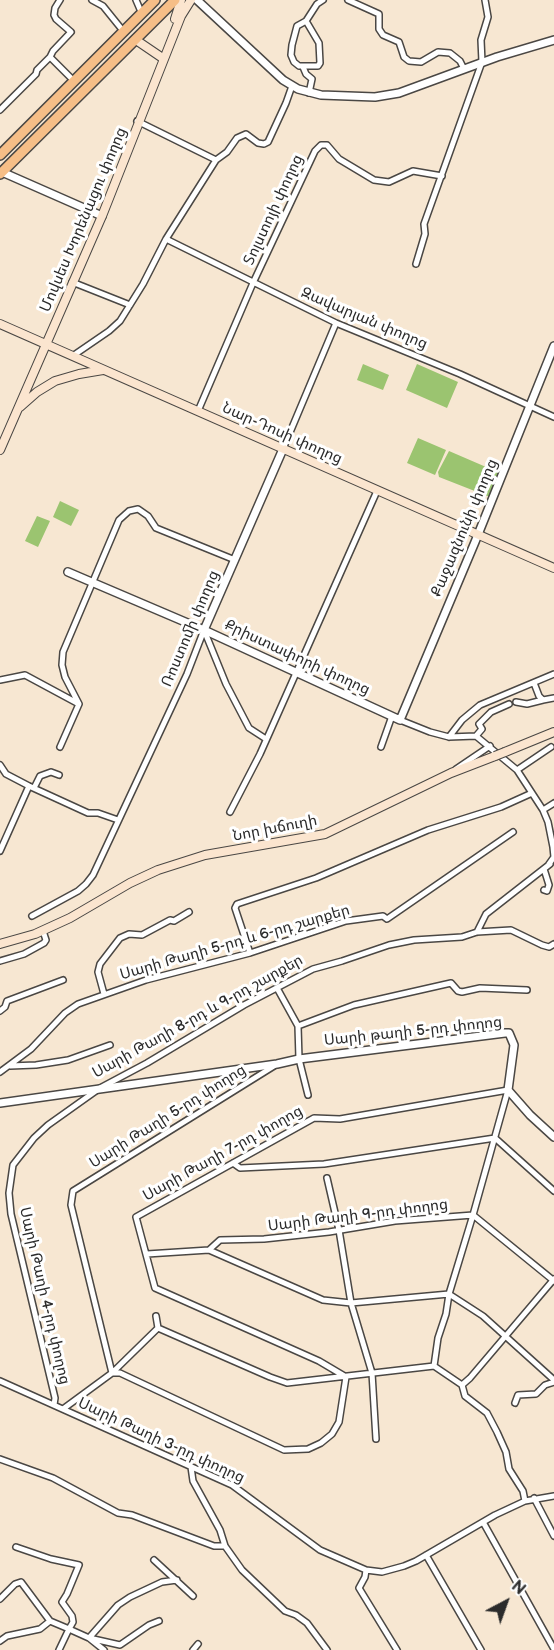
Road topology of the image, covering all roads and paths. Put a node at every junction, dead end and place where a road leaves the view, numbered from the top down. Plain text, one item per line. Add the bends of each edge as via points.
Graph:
1 (60, 0) edge
2 (92, 0) edge
3 (136, 0) edge
4 (155, 0) edge
5 (174, 0) edge
6 (181, 0) edge
7 (191, 0) edge
8 (197, 0) edge
9 (202, 0) edge
10 (323, 0) edge
11 (348, 0) edge
12 (484, 0) edge
13 (142, 14) junction
14 (307, 24) junction
15 (124, 32) junction
16 (554, 39) edge
17 (136, 40) junction
18 (50, 57) junction
19 (161, 57) junction
20 (482, 61) junction
21 (303, 67) junction
22 (463, 68) junction
23 (74, 81) junction
24 (292, 86) junction
25 (310, 92) junction
26 (0, 110) edge
27 (138, 122) junction
28 (0, 155) edge
29 (216, 160) junction
30 (1, 172) edge
31 (442, 176) junction
32 (101, 216) junction
33 (166, 240) junction
34 (416, 264) dead end
35 (73, 282) junction
36 (253, 283) junction
37 (130, 305) junction
38 (336, 322) junction
39 (0, 324) edge
40 (44, 343) junction
41 (554, 346) edge
42 (74, 355) junction
43 (105, 370) junction
44 (19, 408) junction
45 (530, 408) junction
46 (198, 411) junction
47 (554, 417) edge
48 (0, 438) edge
49 (283, 449) junction
50 (0, 450) edge
51 (377, 491) junction
52 (477, 535) junction
53 (235, 560) junction
54 (554, 568) edge
55 (68, 572) dead end
56 (92, 582) junction
57 (204, 630) junction
58 (296, 672) junction
59 (554, 674) edge
60 (0, 680) edge
61 (534, 683) junction
62 (554, 698) edge
63 (543, 700) junction
64 (516, 702) dead end
65 (79, 704) junction
66 (509, 704) dead end
67 (392, 716) junction
68 (400, 720) junction
69 (554, 732) edge
70 (476, 736) junction
71 (449, 737) junction
72 (266, 739) junction
73 (490, 746) junction
74 (60, 747) dead end
75 (381, 747) dead end
76 (551, 747) dead end
77 (0, 765) edge
78 (517, 770) junction
79 (451, 773) junction
80 (59, 775) dead end
81 (32, 787) junction
82 (532, 793) junction
83 (554, 803) edge
84 (543, 810) junction
85 (230, 812) dead end
86 (118, 820) junction
87 (513, 832) dead end
88 (0, 851) edge
89 (549, 865) edge
90 (544, 890) dead end
91 (189, 912) dead end
92 (32, 916) dead end
93 (43, 931) junction
94 (477, 932) junction
95 (0, 944) edge
96 (554, 944) edge
97 (250, 953) junction
98 (0, 961) edge
99 (63, 980) dead end
100 (277, 988) junction
101 (527, 990) dead end
102 (104, 994) junction
103 (0, 1011) edge
104 (298, 1026) junction
105 (110, 1045) dead end
106 (299, 1059) junction
107 (277, 1064) junction
108 (10, 1066) junction
109 (0, 1072) edge
110 (100, 1088) junction
111 (508, 1090) junction
112 (308, 1095) dead end
113 (0, 1103) edge
114 (554, 1137) edge
115 (495, 1138) junction
116 (233, 1163) junction
117 (327, 1178) dead end
118 (554, 1191) edge
119 (473, 1215) junction
120 (339, 1230) junction
121 (209, 1250) junction
122 (147, 1254) junction
123 (554, 1280) edge
124 (449, 1294) junction
125 (351, 1303) junction
126 (156, 1316) dead end
127 (158, 1328) junction
128 (505, 1335) junction
129 (434, 1366) junction
130 (112, 1373) junction
131 (372, 1373) junction
132 (346, 1377) junction
133 (0, 1381) edge
134 (554, 1381) edge
135 (462, 1384) junction
136 (515, 1403) dead end
137 (54, 1405) junction
138 (63, 1409) junction
139 (376, 1439) dead end
140 (0, 1459) edge
141 (190, 1467) junction
142 (554, 1496) edge
143 (534, 1498) junction
144 (525, 1501) junction
145 (483, 1522) junction
146 (554, 1536) edge
147 (225, 1546) junction
148 (16, 1547) dead end
149 (426, 1555) junction
150 (154, 1560) dead end
151 (366, 1570) junction
152 (177, 1580) junction
153 (193, 1596) dead end
154 (0, 1599) edge
155 (159, 1621) dead end
156 (50, 1622) junction
157 (69, 1629) junction
158 (88, 1638) junction
159 (0, 1641) edge
160 (198, 1644) dead end
161 (554, 1649) edge
162 (59, 1650) edge
163 (104, 1650) edge
164 (194, 1650) edge
165 (327, 1650) edge
166 (397, 1650) edge
167 (481, 1650) edge

1 - 18 street via 54,15 71,32
2 - 15 street via 103,6
3 - 13 street
4 - 13 main road
5 - 17 main road
6 - 19 main road, Մովսես Խորենացու փողոց
7 - 27 main road, Մովսես Խորենացու փողոց
8 - 24 street
9 - 25 street via 284,77
10 - 14 street
11 - 22 street via 379,14 379,29 399,42 409,61 421,62 438,52 450,53
12 - 20 street via 488,17 481,40
13 - 15 main road
14 - 21 street via 297,26 291,55
14 - 21 street via 319,43 320,63
15 - 23 main road
16 - 20 street
17 - 19 main road
17 - 30 main road
18 - 23 street
18 - 26 street
19 - 27 main road, Մովսես Խորենացու փողոց
20 - 22 street
20 - 31 street
21 - 25 street via 312,79
22 - 25 street via 399,93 375,97
23 - 28 main road
24 - 25 street
24 - 29 street via 268,142 258,143 246,134
27 - 29 street
27 - 32 main road, Մովսես Խորենացու փողոց
29 - 33 street
30 - 32 street
31 - 34 street via 423,224 425,234
31 - 36 street, Տոլստոյի փողոց via 413,171 389,182 374,180 339,159 327,146 321,146
32 - 35 main road, Մովսես Խորենացու փողոց
33 - 36 street, Զավարյան փողոց
33 - 37 street
35 - 37 street
35 - 40 main road, Մովսես Խորենացու փողոց
36 - 38 street, Զավարյան փողոց
36 - 46 street, Տոլստոյի փողոց
37 - 42 street via 117,324
38 - 45 street, Զավարյան փողոց
38 - 49 street, Ռոստոմի փողոց
39 - 40 main road, Նար-Դոսի փողոց
40 - 42 main road, Նար-Դոսի փողոց
40 - 44 main road, Մովսես Խորենացու փողոց
40 - 48 main road, Մովսես Խորենացու փողոց
41 - 45 street, Քաջազնունի փողոց
42 - 43 main road, Նար-Դոսի փողոց
43 - 44 main road via 55,381
43 - 46 main road, Նար-Դոսի փողոց
44 - 50 main road, Մովսես Խորենացու փողոց
45 - 47 street, Զավարյան փողոց
45 - 52 street, Քաջազնունի փողոց
46 - 49 main road, Նար-Դոսի փողոց
49 - 51 main road, Նար-Դոսի փողոց
49 - 53 street, Ռոստոմի փողոց
51 - 52 main road, Նար-Դոսի փողոց
51 - 58 street
52 - 54 main road, Նար-Դոսի փողոց
52 - 68 street, Քաջազնունի փողոց
53 - 56 street via 156,528 138,509 119,520
53 - 57 street, Ռոստոմի փողոց
55 - 56 street, Քրիստափորի փողոց
56 - 57 street, Քրիստափորի փողոց
56 - 65 street via 63,652 65,677
57 - 58 street, Քրիստափորի փողոց
57 - 72 street via 249,728
57 - 86 street, Ռոստոմի փողոց
58 - 67 street, Քրիստափորի փողոց
58 - 72 street
59 - 61 street
60 - 65 street via 25,675
61 - 63 street
61 - 71 street via 480,705
62 - 63 street
63 - 64 street
65 - 74 street
66 - 70 street via 491,712 479,724 482,729
67 - 68 street, Քրիստափորի փողոց
67 - 75 street
68 - 71 street, Քրիստափորի փողոց
69 - 79 main road, Նոր խճուղի, bridge
70 - 71 street, Քրիստափորի փողոց
70 - 73 street
72 - 85 street
73 - 78 street
73 - 79 street
76 - 78 street
77 - 81 street via 6,774
78 - 82 street
79 - 93 main road, Նոր խճուղի via 325,834 205,855 158,870
80 - 81 street via 51,772 40,776
81 - 86 street via 88,813
81 - 88 street
82 - 84 street
82 - 97 street via 428,830 316,878 237,904
83 - 84 street
84 - 89 street via 554,847
86 - 92 street, Ռոստոմի փողոց via 86,884
87 - 97 street, Սարի Թաղի 5-րդ և 6-րդ շարքեր via 387,919 383,916 346,921
89 - 90 street via 549,885
89 - 94 street via 486,914
91 - 102 street via 142,935 120,938 100,964 98,972
93 - 95 main road, Նոր խճուղի
93 - 98 street via 44,943
94 - 96 street, Սարի Թաղի 8-րդ և 9-րդ շարքեր via 511,930 542,945
94 - 100 street, Սարի Թաղի 8-րդ և 9-րդ շարքեր via 389,945 313,969
97 - 102 street, Սարի Թաղի 5-րդ և 6-րդ շարքեր
99 - 103 street via 8,1001
100 - 104 street
100 - 110 street, Սարի Թաղի 8-րդ և 9-րդ շարքեր
101 - 104 street via 480,988 462,992 451,983 354,1005
102 - 108 street, Սարի Թաղի 5-րդ և 6-րդ շարքեր via 65,1013
104 - 106 street
105 - 108 street via 68,1060
106 - 107 street
106 - 111 street, Սարի թաղի 5-րդ փողոց via 505,1032 514,1046
106 - 112 street
107 - 110 street
107 - 130 street, Սարի Թաղի 5-րդ փողոց via 73,1191 72,1205
108 - 109 street, Սարի Թաղի 5-րդ և 6-րդ շարքեր
110 - 113 street, Սարի Թաղի 8-րդ և 9-րդ շարքեր
110 - 137 street, Սարի Թաղի 4-րդ փողոց via 34,1138 11,1174 11,1214
111 - 114 street
111 - 115 street
111 - 116 street, Սարի Թաղի 7-րդ փողոց via 340,1119 314,1119
115 - 116 street via 324,1164 240,1168
115 - 118 street
115 - 119 street
116 - 122 street, Սարի Թաղի 7-րդ փողոց via 136,1217
117 - 120 street
119 - 120 street, Սարի Թաղի 9-րդ փողոց
119 - 123 street
119 - 124 street
120 - 121 street, Սարի Թաղի 9-րդ փողոց via 220,1240
120 - 125 street
121 - 122 street, Սարի Թաղի 9-րդ փողոց
121 - 125 street via 323,1300
122 - 132 street via 155,1288 319,1361
123 - 128 street
124 - 125 street
124 - 128 street
124 - 129 street
125 - 131 street
126 - 127 street
127 - 130 street
127 - 132 street via 287,1383
128 - 134 street
128 - 135 street
129 - 131 street
129 - 135 street
130 - 132 street via 120,1373 284,1450 308,1449 332,1434 339,1422
130 - 138 street
131 - 132 street
131 - 139 street
133 - 137 street, Սարի Թաղի 3-րդ փողոց
134 - 136 street via 536,1394 518,1395
135 - 144 street via 465,1396 493,1422
137 - 138 street, Սարի Թաղի 3-րդ փողոց
138 - 141 street, Սարի Թաղի 3-րդ փողոց
140 - 147 street via 53,1478 118,1513 214,1546
141 - 147 street
141 - 151 street, Սարի Թաղի 3-րդ փողոց via 232,1485 320,1550
142 - 143 street
143 - 144 street
143 - 146 street
144 - 145 street
145 - 149 street
145 - 161 street
147 - 165 street via 267,1596 307,1623
148 - 157 street via 79,1565 62,1602 72,1616
149 - 151 street via 382,1572
149 - 167 street
150 - 152 street
151 - 166 street via 359,1588
152 - 153 street
152 - 158 street via 162,1582 130,1597
154 - 156 street via 21,1582
155 - 158 street via 120,1645
156 - 157 street
156 - 159 street
157 - 158 street
157 - 162 street
158 - 163 street
160 - 164 street

